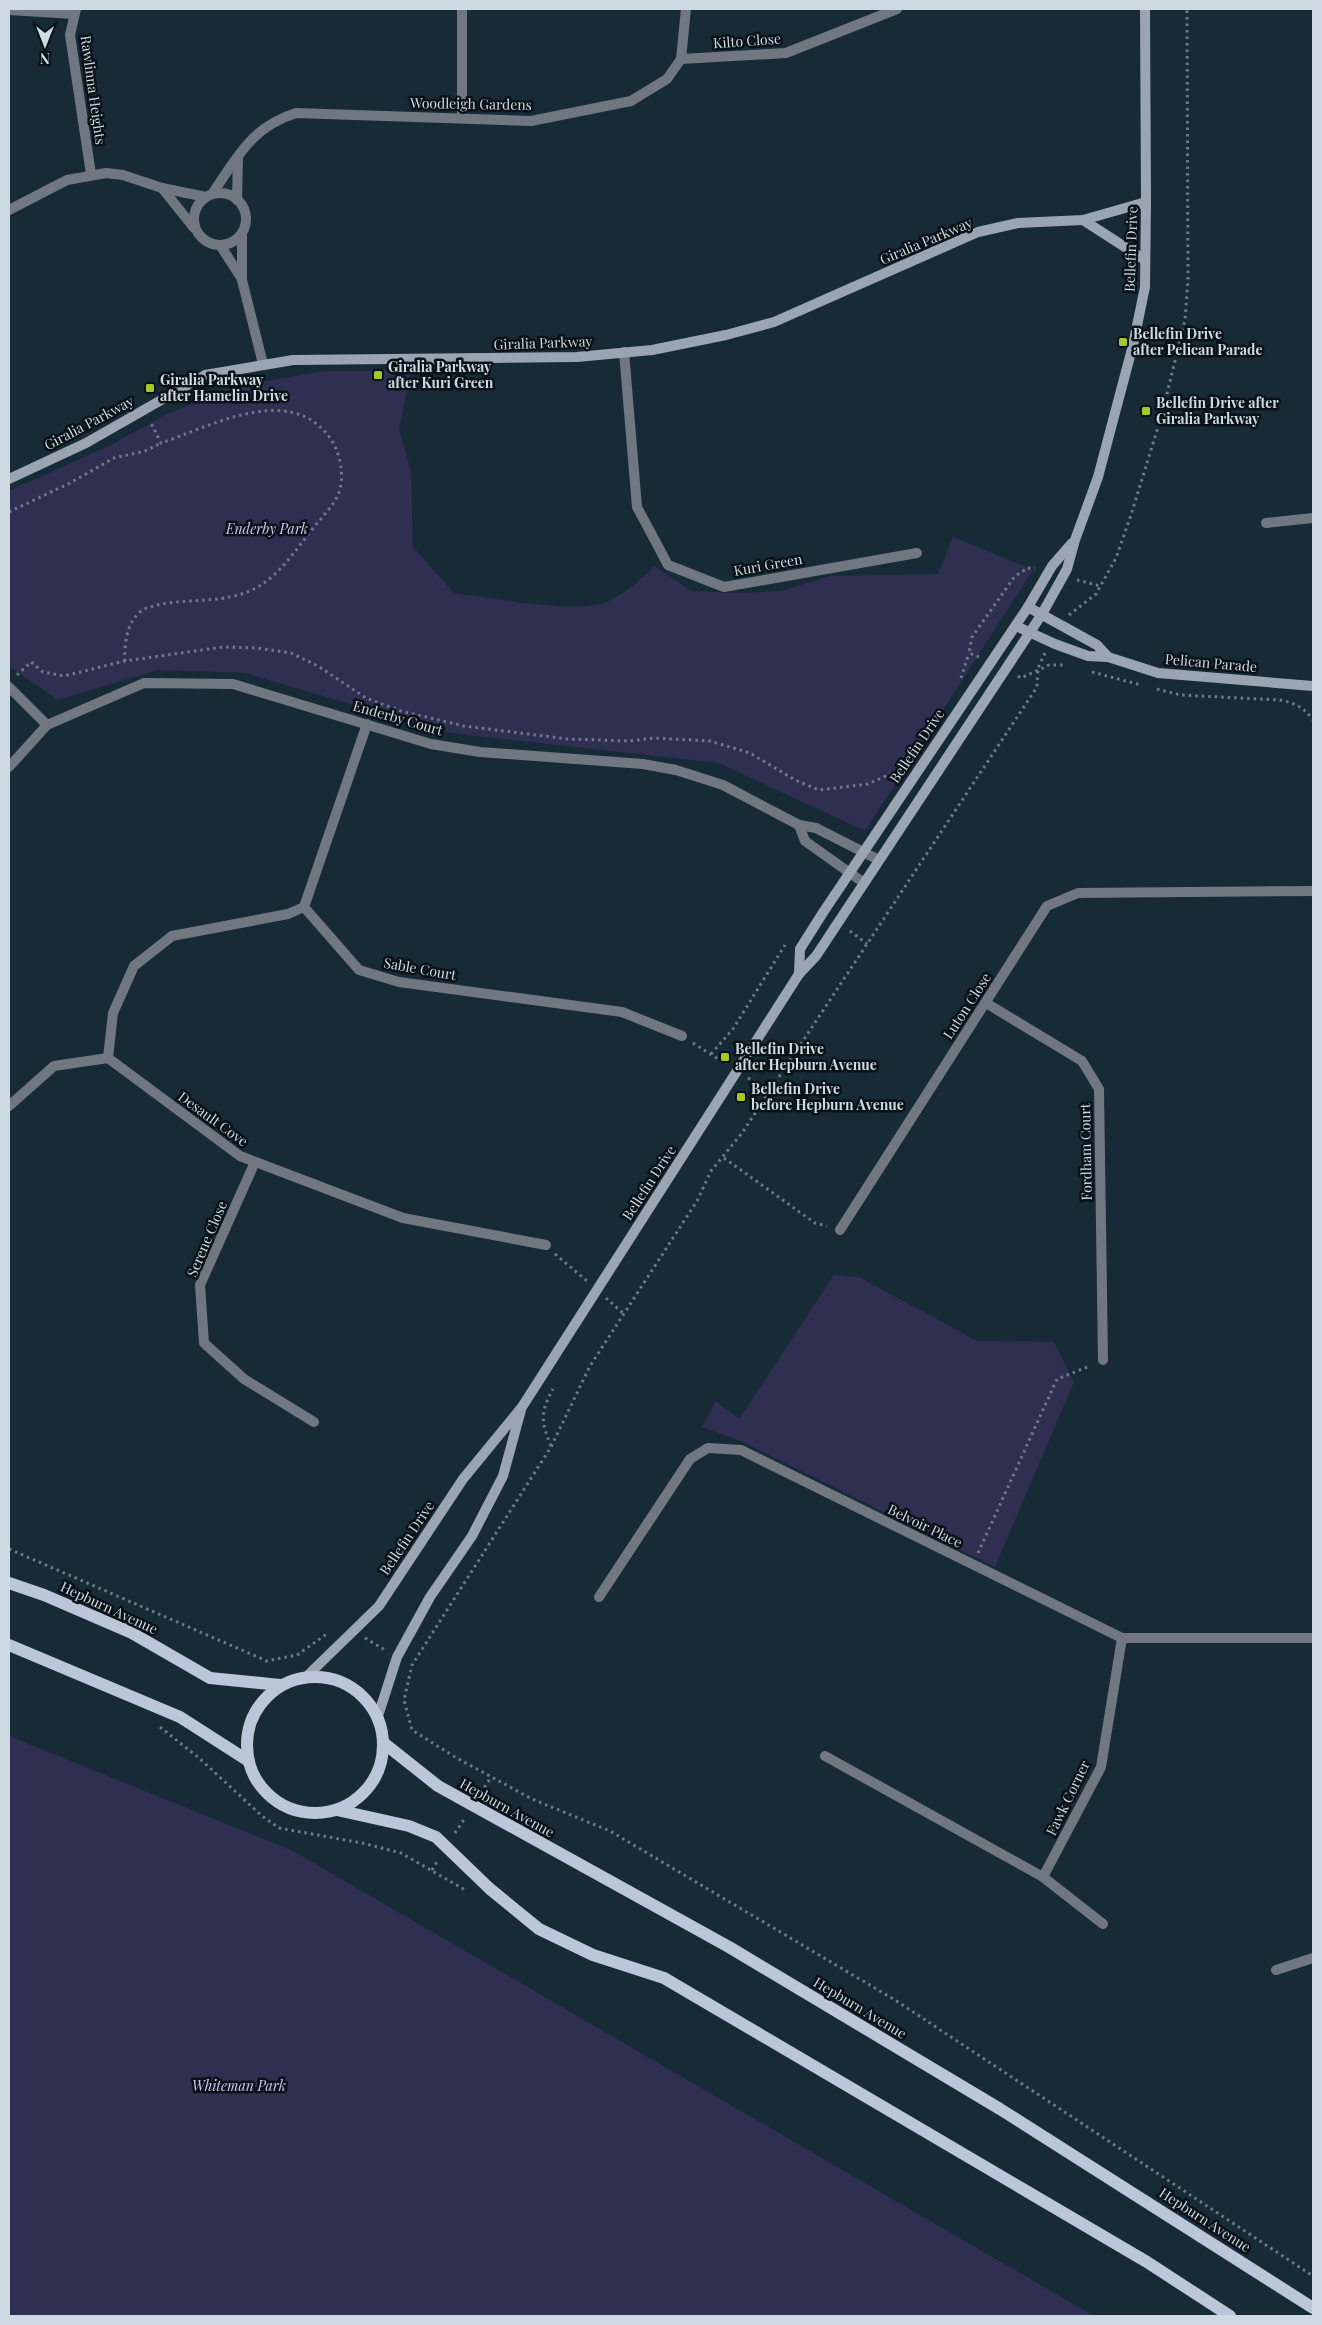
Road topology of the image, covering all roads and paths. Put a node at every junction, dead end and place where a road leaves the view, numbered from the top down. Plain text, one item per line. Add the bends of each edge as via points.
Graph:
1 (462, 9) edge
2 (686, 9) edge
3 (897, 9) edge
4 (1144, 9) edge
5 (9, 10) edge
6 (75, 11) edge
7 (681, 59) junction
8 (462, 118) junction
9 (238, 156) junction
10 (91, 174) junction
11 (162, 188) junction
12 (209, 195) junction
13 (237, 200) junction
14 (1146, 202) junction
15 (9, 210) edge
16 (1083, 220) junction
17 (196, 230) junction
18 (242, 233) junction
19 (220, 245) junction
20 (1145, 260) junction
21 (242, 280) junction
22 (624, 352) junction
23 (263, 364) junction
24 (144, 410) junction
25 (164, 442) junction
26 (9, 479) edge
27 (9, 512) edge
28 (1313, 518) edge
29 (1266, 523) dead end
30 (1075, 540) junction
31 (916, 553) dead end
32 (1028, 607) junction
33 (1042, 614) junction
34 (1016, 626) junction
35 (1029, 633) junction
36 (969, 653) dead end
37 (1108, 657) junction
38 (125, 661) junction
39 (16, 675) dead end
40 (957, 685) dead end
41 (1313, 686) edge
42 (9, 687) edge
43 (367, 724) junction
44 (47, 725) junction
45 (9, 767) edge
46 (904, 768) dead end
47 (799, 825) junction
48 (862, 851) junction
49 (880, 860) junction
50 (849, 872) junction
51 (864, 883) junction
52 (1313, 891) edge
53 (304, 907) junction
54 (799, 974) junction
55 (986, 1003) junction
56 (682, 1036) joint
57 (108, 1058) junction
58 (738, 1071) junction
59 (769, 1090) dead end
60 (9, 1106) edge
61 (724, 1158) dead end
62 (255, 1162) junction
63 (840, 1230) joint
64 (546, 1245) joint
65 (597, 1290) junction
66 (625, 1314) dead end
67 (1103, 1360) joint
68 (555, 1386) dead end
69 (522, 1407) junction
70 (314, 1422) dead end
71 (551, 1447) dead end
72 (9, 1550) edge
73 (972, 1565) junction
74 (9, 1583) edge
75 (599, 1597) dead end
76 (354, 1631) junction
77 (1122, 1638) junction
78 (1313, 1638) edge
79 (9, 1646) edge
80 (397, 1657) junction
81 (307, 1676) junction
82 (280, 1685) junction
83 (378, 1716) junction
84 (157, 1724) dead end
85 (385, 1744) junction
86 (825, 1756) dead end
87 (247, 1760) junction
88 (491, 1777) junction
89 (473, 1806) junction
90 (337, 1810) junction
91 (446, 1847) junction
92 (432, 1870) junction
93 (1043, 1877) junction
94 (472, 1895) dead end
95 (1103, 1924) dead end
96 (1313, 1958) edge
97 (1276, 1970) dead end
98 (1313, 2276) edge
99 (1313, 2308) edge
100 (1230, 2316) edge

1 - 8 street
2 - 7 street, Woodleigh Gardens
3 - 7 street, Kilto Close via 786,53
4 - 14 main road, Bellefin Drive
5 - 6 street
6 - 10 street, Rawlinna Heights via 70,35
7 - 8 street, Woodleigh Gardens via 667,79 631,101 531,121
8 - 9 street, Woodleigh Gardens via 296,113 262,129
9 - 12 street, Woodleigh Gardens
9 - 13 street
10 - 11 street via 124,175
10 - 15 street via 67,180
11 - 12 street
11 - 17 street
12 - 13 street via 225,194
12 - 17 street via 196,208
13 - 18 street via 245,214
14 - 16 main road, Giralia Parkway
14 - 20 main road, Bellefin Drive
16 - 20 main road
16 - 22 main road, Giralia Parkway via 1018,223 978,232 774,322 652,350
17 - 19 street via 206,241
18 - 19 street via 234,241
18 - 21 street
19 - 21 street
20 - 30 main road, Bellefin Drive via 1145,287 1134,345 1098,477
21 - 23 street
22 - 23 main road, Giralia Parkway via 577,357 293,360
22 - 31 street, Kuri Green via 637,507 668,564 724,587
23 - 24 main road, Giralia Parkway via 205,375
24 - 25 path via 161,442
24 - 26 main road, Giralia Parkway
25 - 27 path via 146,451 114,458
25 - 38 path via 226,419 262,411 292,410 314,421 328,434 340,458 340,493 294,555 254,589 223,598 144,608 131,625 126,639
28 - 29 street
30 - 32 main road, Bellefin Drive via 1052,566
30 - 33 main road, Bellefin Drive via 1067,569
32 - 33 main road, Pelican Parade
32 - 34 main road, Bellefin Drive
33 - 35 main road, Bellefin Drive
33 - 37 main road, Pelican Parade via 1097,645
34 - 35 main road, Pelican Parade
34 - 48 main road, Bellefin Drive
35 - 37 main road, Pelican Parade via 1088,656
35 - 49 main road, Bellefin Drive
36 - 40 path
37 - 41 main road, Pelican Parade via 1158,673
38 - 39 path via 64,676 43,672 31,662
38 - 46 path via 223,647 290,653 318,666 366,698 401,711 464,726 568,739 710,741 750,753 794,780 819,790 868,784
42 - 44 street
43 - 44 street, Enderby Court via 233,684 144,683
43 - 47 street, Enderby Court via 431,744 480,752 643,764 676,770 723,785
43 - 53 street
44 - 45 street, Enderby Court
47 - 48 street, Enderby Court via 816,828
47 - 50 street via 805,842
48 - 49 street, Enderby Court
48 - 50 main road, Bellefin Drive
49 - 51 main road, Bellefin Drive
50 - 51 street
50 - 54 main road, Bellefin Drive via 800,949
51 - 54 main road, Bellefin Drive via 816,956
52 - 55 street, Luton Close via 1078,893 1047,906
53 - 56 street, Sable Court via 359,970 399,982 622,1012
53 - 57 street via 288,914 172,936 134,966 113,1013
54 - 58 main road, Bellefin Drive
55 - 63 street, Luton Close
55 - 67 street, Fordham Court via 1082,1061 1099,1089
56 - 58 path
57 - 60 street via 54,1066
57 - 62 street, Desault Cove via 240,1156
58 - 59 path
58 - 65 main road, Bellefin Drive
61 - 63 path via 815,1223
62 - 64 street, Desault Cove via 403,1218
62 - 70 street, Serene Close via 200,1285 204,1344 244,1379
64 - 65 path
65 - 66 path
65 - 69 main road, Bellefin Drive
67 - 73 path via 1057,1379
68 - 71 path via 543,1415 543,1426
69 - 76 main road, Bellefin Drive via 463,1479 378,1606
69 - 80 main road, Bellefin Drive via 503,1476 472,1536 430,1597
72 - 76 path via 267,1661 297,1655 341,1623
73 - 75 street, Belvoir Place via 740,1450 708,1448 690,1459
73 - 77 street, Belvoir Place
74 - 82 main road, Hepburn Avenue via 132,1632 210,1678
76 - 80 path
76 - 81 main road, Bellefin Drive
77 - 78 street, Belvoir Place
77 - 93 street, Fawk Corner via 1101,1767
79 - 87 main road via 180,1717
80 - 83 main road, Bellefin Drive
80 - 88 path via 412,1665 404,1700 412,1730
81 - 82 main road
81 - 83 main road via 336,1679 353,1688 361,1693
82 - 87 main road via 258,1705 247,1731
83 - 85 main road
84 - 92 path via 279,1828 401,1853
85 - 89 main road, Hepburn Avenue via 438,1786
85 - 90 main road via 379,1772 362,1796
86 - 93 street
87 - 90 main road via 259,1786 281,1805 309,1814
88 - 89 path
88 - 98 path via 532,1799 610,1831 895,2000
89 - 91 path
89 - 99 main road, Hepburn Avenue via 728,1947 1000,2109
90 - 91 main road via 409,1826 436,1837
91 - 92 path
91 - 100 main road via 539,1929 593,1956 664,1978 1147,2262
92 - 94 path
93 - 95 street
96 - 97 street

